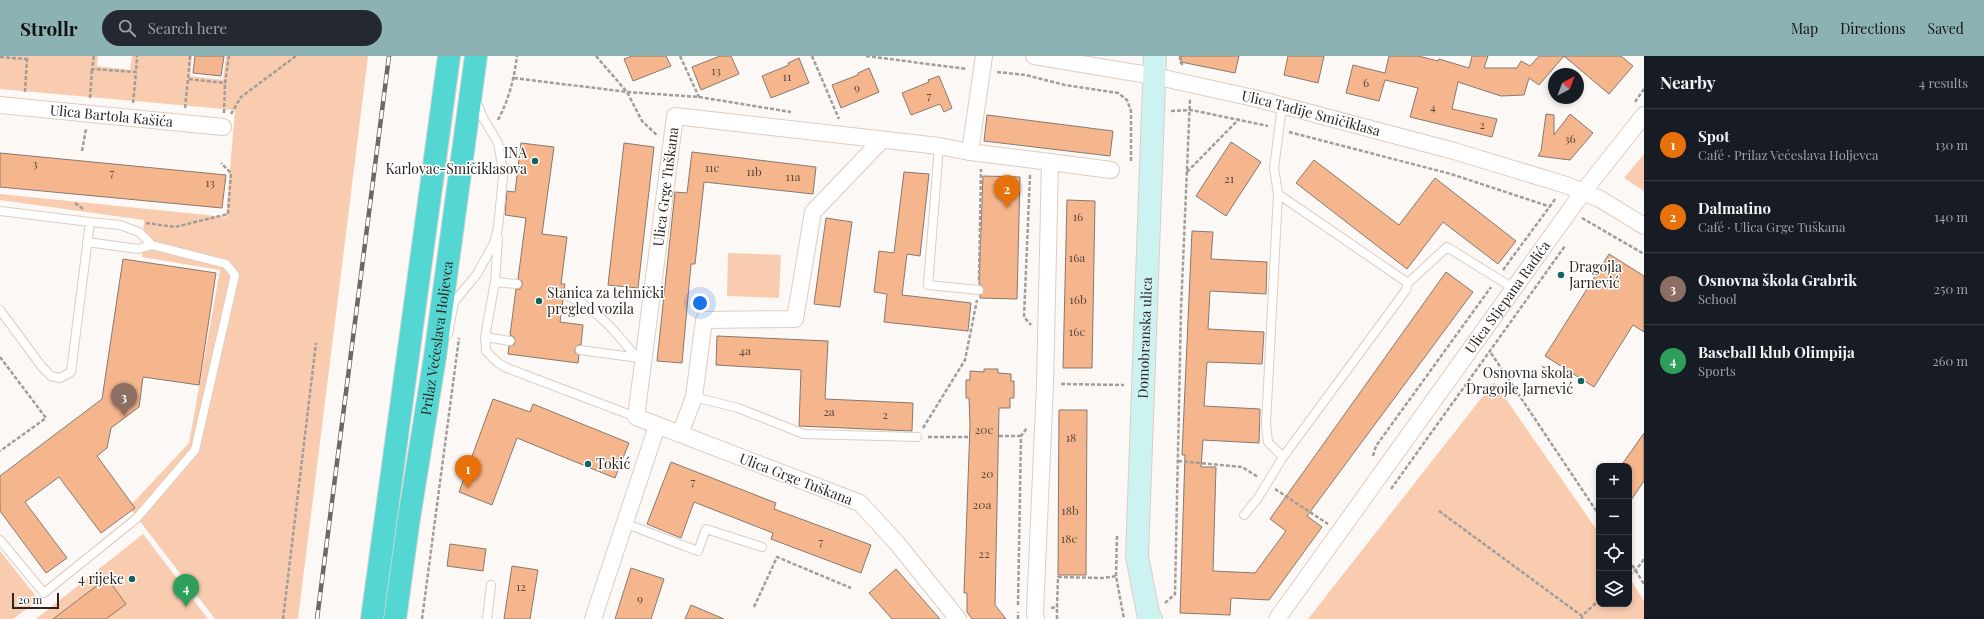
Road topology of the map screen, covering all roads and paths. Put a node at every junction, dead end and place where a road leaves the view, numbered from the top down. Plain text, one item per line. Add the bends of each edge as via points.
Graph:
1 (94, 56) edge
2 (138, 56) edge
3 (190, 56) edge
4 (229, 56) edge
5 (296, 56) edge
6 (449, 56) edge
7 (516, 56) edge
8 (596, 56) edge
9 (680, 56) edge
10 (812, 56) edge
11 (984, 56) edge
12 (1034, 56) edge
13 (1180, 56) edge
14 (0, 57) edge
15 (28, 57) edge
16 (1155, 66) edge
17 (476, 68) edge
18 (1185, 68) dead end
19 (136, 72) junction
20 (514, 78) junction
21 (188, 79) junction
22 (225, 83) junction
23 (627, 92) junction
24 (699, 97) junction
25 (1190, 98) dead end
26 (0, 105) edge
27 (1282, 106) junction
28 (24, 107) junction
29 (1191, 110) junction
30 (1172, 111) dead end
31 (792, 112) dead end
32 (1644, 115) edge
33 (132, 118) junction
34 (831, 118) dead end
35 (1239, 119) junction
36 (839, 120) junction
37 (847, 120) dead end
38 (183, 123) junction
39 (223, 127) junction
40 (1279, 129) junction
41 (491, 132) junction
42 (882, 140) junction
43 (939, 146) junction
44 (670, 148) junction
45 (976, 153) junction
46 (1050, 162) junction
47 (221, 163) dead end
48 (1111, 170) dead end
49 (1187, 172) junction
50 (1583, 192) junction
51 (1278, 194) junction
52 (1600, 199) junction
53 (0, 211) edge
54 (1567, 214) junction
55 (1585, 219) junction
56 (90, 222) junction
57 (1580, 225) dead end
58 (1644, 226) edge
59 (175, 227) dead end
60 (498, 228) junction
61 (87, 242) junction
62 (1567, 244) dead end
63 (152, 246) junction
64 (1644, 254) edge
65 (495, 282) junction
66 (1408, 283) junction
67 (517, 284) dead end
68 (1513, 288) junction
69 (979, 290) junction
70 (564, 294) dead end
71 (0, 310) edge
72 (460, 334) dead end
73 (485, 337) junction
74 (510, 340) dead end
75 (316, 343) dead end
76 (580, 350) dead end
77 (1490, 353) junction
78 (0, 357) edge
79 (435, 357) junction
80 (640, 358) junction
81 (1045, 384) junction
82 (1124, 385) dead end
83 (694, 398) junction
84 (636, 417) junction
85 (657, 426) junction
86 (680, 434) junction
87 (999, 436) dead end
88 (1021, 436) dead end
89 (917, 437) junction
90 (970, 437) dead end
91 (0, 451) edge
92 (1283, 457) junction
93 (1178, 461) junction
94 (1267, 483) junction
95 (1389, 492) dead end
96 (1439, 511) dead end
97 (1596, 511) edge
98 (1244, 515) dead end
99 (624, 524) junction
100 (1330, 526) dead end
101 (0, 540) edge
102 (762, 547) dead end
103 (1644, 559) edge
104 (1632, 564) edge
105 (1636, 570) junction
106 (1632, 573) edge
107 (1116, 576) dead end
108 (1644, 584) edge
109 (491, 585) dead end
110 (851, 588) dead end
111 (1596, 603) edge
112 (754, 606) dead end
113 (1057, 607) junction
114 (1157, 611) edge
115 (1018, 614) dead end
116 (1036, 616) edge
117 (1582, 617) edge
118 (283, 619) edge
119 (372, 619) edge
120 (395, 619) edge
121 (422, 619) edge
122 (487, 619) edge
123 (593, 619) edge
124 (958, 619) edge
125 (1057, 619) edge
126 (1277, 619) edge

1 - 19 path via 92,69
2 - 19 path
3 - 21 path
4 - 22 path
5 - 39 path via 241,97
6 - 119 highway, Prilaz Većeslava Holjevca
7 - 20 path
8 - 23 path
9 - 24 path
10 - 36 path
11 - 45 street
12 - 16 street, Ulica Tadije Smičiklasa
13 - 18 path via 1180,62
14 - 15 path
15 - 28 path
16 - 27 street, Ulica Tadije Smičiklasa
16 - 114 main road, Domobranska ulica via 1137,556 1148,613
17 - 41 lane via 479,110
17 - 79 highway, Prilaz Većeslava Holjevca
19 - 33 path
20 - 23 path
20 - 41 path via 508,99
21 - 22 path
21 - 38 path
22 - 39 path
23 - 24 path
23 - 44 path via 642,121
24 - 31 path
25 - 29 path
26 - 28 street, Ulica Bartola Kašića
27 - 40 lane
27 - 50 street, Ulica Tadije Smičiklasa via 1454,151
28 - 33 street, Ulica Bartola Kašića
29 - 30 path
29 - 35 path
29 - 49 path
32 - 50 street, Ulica Stjepana Radića
33 - 38 street, Ulica Bartola Kašića
34 - 36 path
35 - 40 path
35 - 49 path
36 - 37 path
38 - 39 street, Ulica Bartola Kašića
40 - 51 lane via 1274,168
40 - 54 path via 1451,174 1550,206
41 - 60 lane via 498,143 502,165
42 - 43 street, Ulica Grge Tuškana
42 - 44 street, Ulica Grge Tuškana via 675,116
42 - 83 street via 813,212 795,319 704,320
43 - 45 street, Ulica Grge Tuškana
43 - 69 lane via 928,285
44 - 80 street, Ulica Grge Tuškana
45 - 46 street, Ulica Grge Tuškana
45 - 69 path
46 - 48 street, Ulica Grge Tuškana
46 - 81 street
47 - 59 path via 231,173 228,214
49 - 93 path
50 - 52 street, Ulica Tadije Smičiklasa
50 - 54 street, Ulica Stjepana Radića
51 - 66 lane
51 - 92 lane via 1266,424 1268,442
52 - 55 path
52 - 58 street, Ulica Tadije Smičiklasa
53 - 56 lane
54 - 55 path
54 - 68 street, Ulica Stjepana Radića
55 - 57 path
55 - 64 path
56 - 61 lane
56 - 63 lane via 120,225 139,232
60 - 65 lane, Ulica Grge Tuškana
60 - 79 lane via 494,243 477,274 454,302 449,332
61 - 63 lane via 138,249
61 - 71 lane via 71,372 68,376 51,376
62 - 77 path
63 - 101 lane via 226,264 235,275 195,450 138,518 44,593
65 - 67 lane
65 - 73 lane, Ulica Grge Tuškana
66 - 68 lane via 1446,248
66 - 92 lane via 1406,290
68 - 126 street, Ulica Stjepana Radića
69 - 89 path via 965,360
70 - 80 lane via 580,300 598,315
72 - 121 path
73 - 74 lane
73 - 84 lane, Ulica Grge Tuškana via 486,351 507,368
75 - 118 path
76 - 80 lane
77 - 95 path
77 - 97 path
78 - 91 path via 46,418
79 - 120 highway, Prilaz Većeslava Holjevca via 408,518
80 - 84 street, Ulica Grge Tuškana
81 - 82 path
81 - 116 street
83 - 86 street
83 - 89 lane via 738,408 804,434
84 - 85 street, Ulica Grge Tuškana
85 - 86 street, Ulica Grge Tuškana
85 - 99 street
86 - 124 street, Ulica Grge Tuškana via 860,503 896,542
87 - 88 path
89 - 90 path
92 - 94 lane
93 - 94 path via 1242,467
93 - 114 path via 1175,594
94 - 98 lane
94 - 100 path
96 - 117 path
99 - 102 lane via 698,551 706,529
99 - 123 street
103 - 105 path
104 - 105 path
105 - 106 path
105 - 108 path
107 - 113 path via 1058,577
109 - 122 lane
110 - 112 path via 777,556
111 - 117 path
113 - 116 path
113 - 125 path
115 - 116 path

